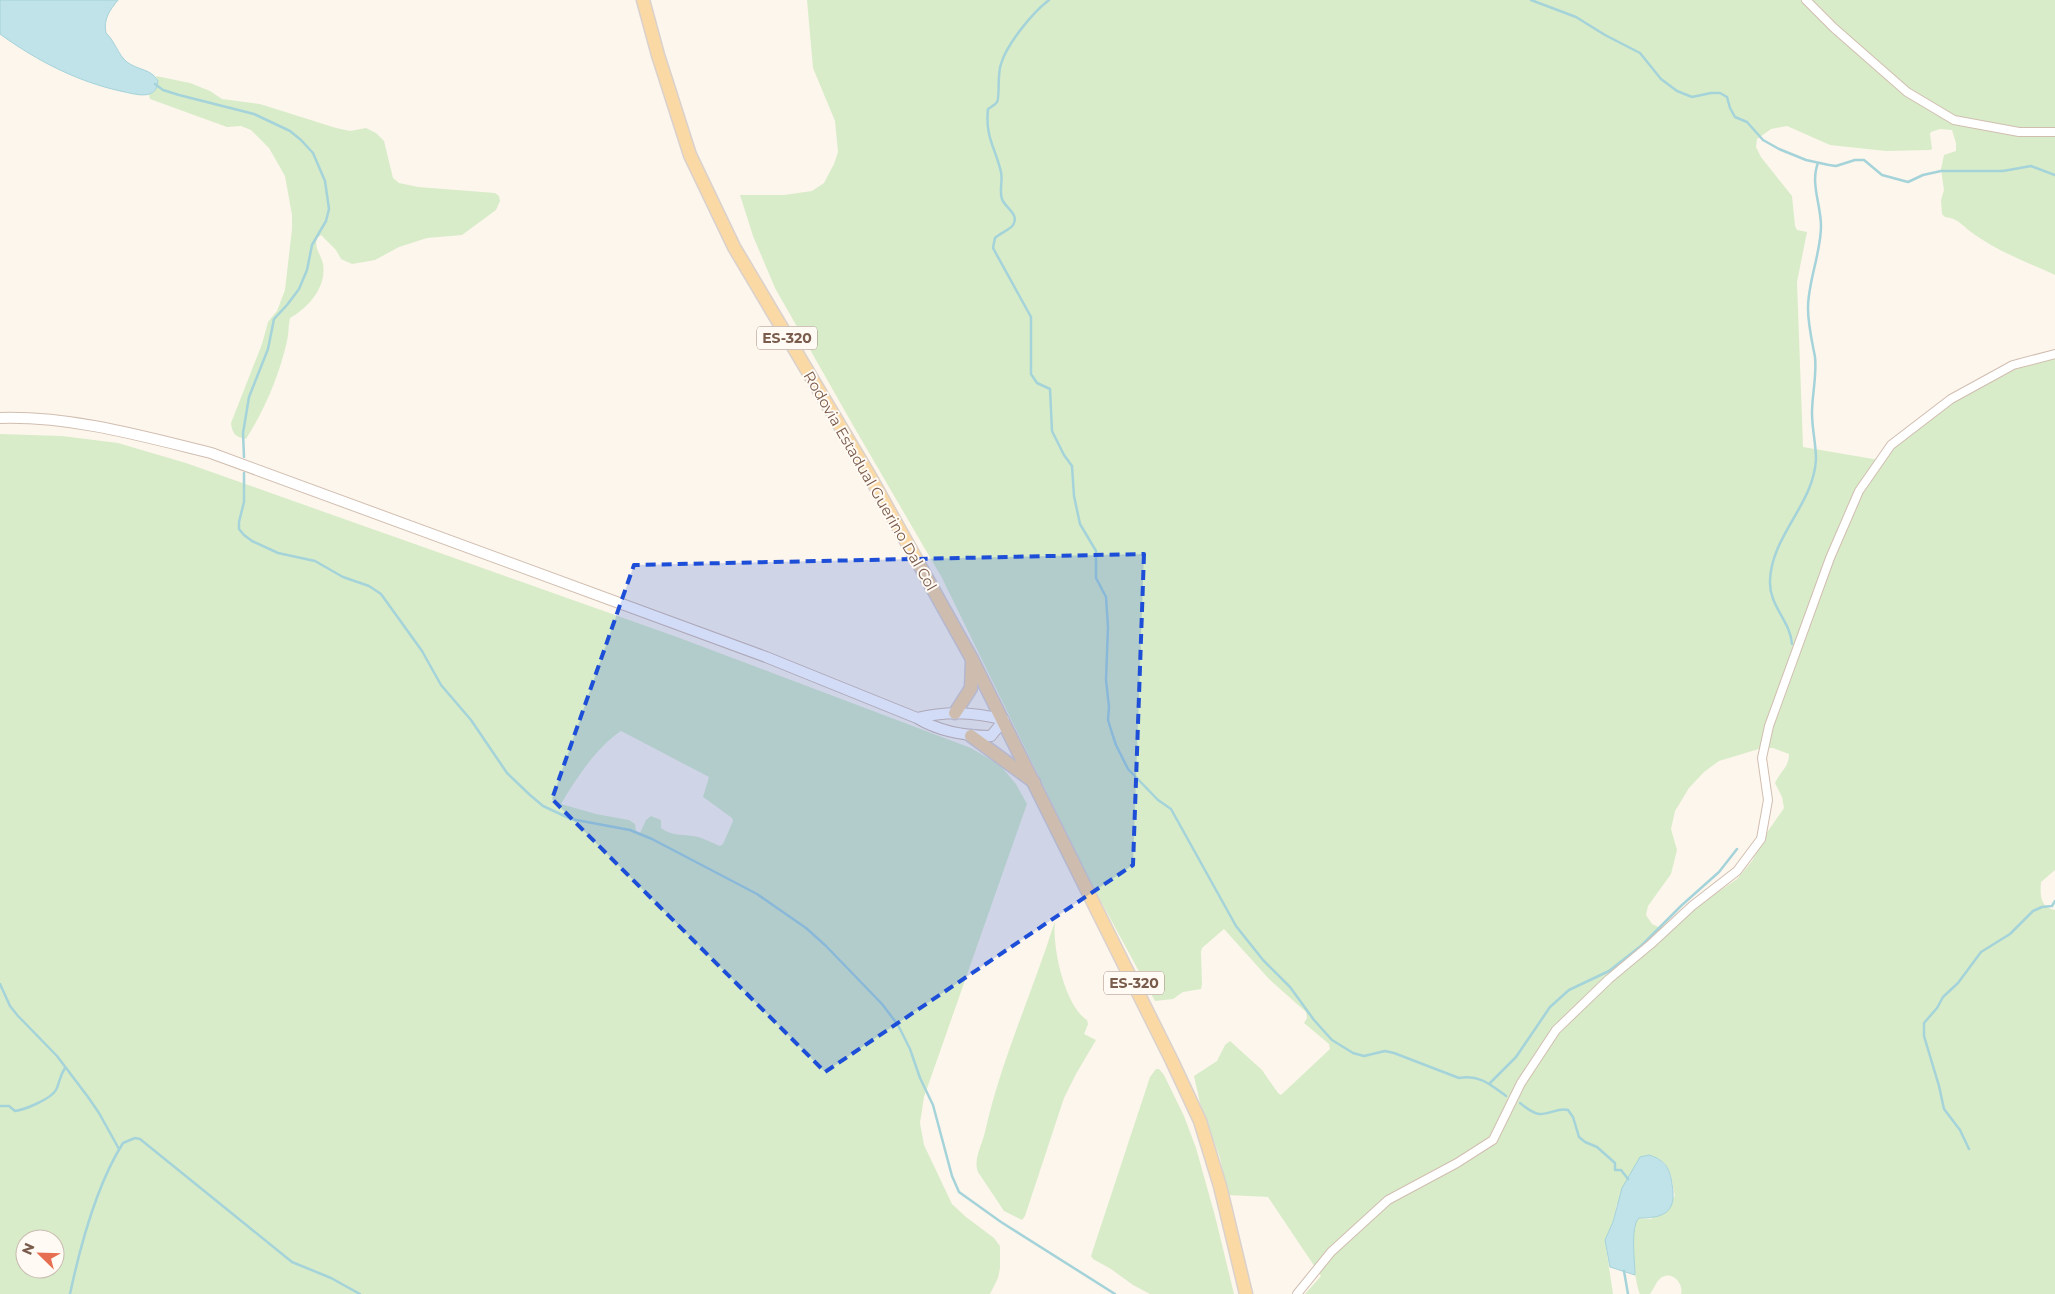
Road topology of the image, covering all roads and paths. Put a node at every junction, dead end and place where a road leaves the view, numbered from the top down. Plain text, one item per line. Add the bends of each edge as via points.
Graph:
1 (643, 0) edge
2 (1806, 0) edge
3 (2055, 132) edge
4 (2055, 354) edge
5 (0, 418) edge
6 (972, 659) junction
7 (955, 713) junction
8 (917, 718) junction
9 (1004, 720) junction
10 (971, 736) junction
11 (1036, 784) junction
12 (1246, 1294) edge
13 (1297, 1294) edge

1 - 6 main road, Rodovia Estadual Guerino Dal Col / ES-320 via 690,155 734,247 868,473
2 - 3 street via 1907,92 1954,120 2019,132
4 - 13 street via 2013,365 1951,399 1891,445 1859,491 1830,558 1769,726 1762,758 1768,800 1761,839 1737,872 1692,906 1556,1030 1521,1083 1493,1140 1388,1200 1331,1252
5 - 8 street via 71,422 211,453 766,657
6 - 7 main road via 971,688
6 - 9 main road, ES-320
7 - 8 street
7 - 9 street via 982,714
8 - 10 street via 932,727
9 - 10 street via 991,736
9 - 11 main road, ES-320
10 - 11 main road
11 - 12 main road, ES-320 via 1200,1121 1220,1186

